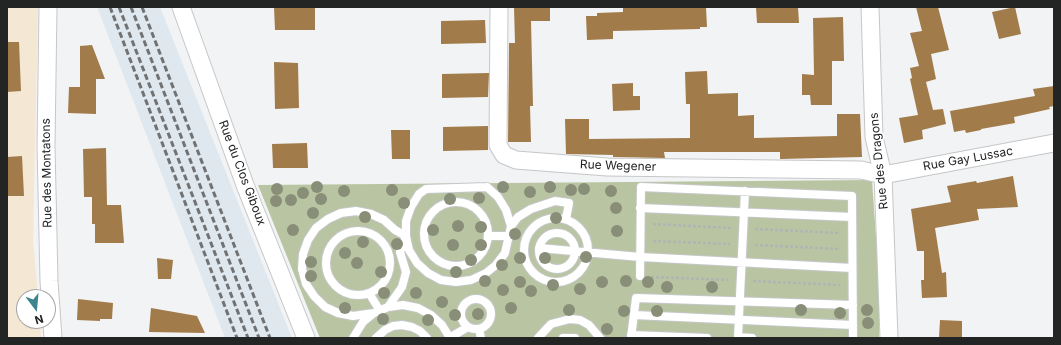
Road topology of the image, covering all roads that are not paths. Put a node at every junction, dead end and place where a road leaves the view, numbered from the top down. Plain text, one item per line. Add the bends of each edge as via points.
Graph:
1 (48, 7) edge
2 (182, 7) edge
3 (499, 7) edge
4 (870, 7) edge
5 (1054, 143) edge
6 (883, 175) junction
7 (744, 191) junction
8 (640, 208) junction
9 (744, 212) junction
10 (852, 216) junction
11 (566, 219) junction
12 (511, 226) junction
13 (406, 236) junction
14 (489, 236) junction
15 (509, 236) junction
16 (539, 248) junction
17 (575, 252) junction
18 (588, 253) junction
19 (640, 257) junction
20 (741, 262) junction
21 (852, 268) junction
22 (640, 276) road end
23 (369, 293) junction
24 (739, 301) junction
25 (853, 305) junction
26 (381, 310) junction
27 (634, 315) junction
28 (738, 320) junction
29 (853, 325) junction
30 (468, 327) junction
31 (479, 329) junction
32 (631, 337) edge
33 (53, 338) edge
34 (306, 338) edge
35 (353, 338) edge
36 (376, 338) edge
37 (427, 338) edge
38 (450, 338) edge
39 (481, 338) edge
40 (538, 338) edge
41 (563, 338) edge
42 (575, 338) edge
43 (600, 338) edge
44 (708, 338) edge
45 (738, 338) edge
46 (752, 338) edge
47 (853, 338) edge
48 (889, 338) edge

1 - 33 street, Rue des Montatons via 46,146
2 - 34 street, Rue du Clos Giboux via 245,185
3 - 6 street, Rue Wegener via 498,145 504,155 510,158 607,167 861,170
4 - 6 street, Rue des Dragons via 874,137
5 - 6 street, Rue Gay Lussac
6 - 48 street, Rue des Dragons
7 - 8 lane via 641,187
7 - 9 lane
7 - 10 lane via 852,196
8 - 9 lane
8 - 19 lane
9 - 10 lane
9 - 20 lane
10 - 21 lane
11 - 12 lane via 569,203 556,201 531,209 518,217
11 - 18 lane via 581,229 586,237
11 - 18 lane via 548,218 532,228 524,244 523,253 530,270 546,281 564,281 580,272
12 - 13 lane via 506,210 488,187 426,189 419,194 411,207 406,221
12 - 15 lane
13 - 15 lane via 409,250 417,263 441,280 456,282 471,280 496,265 505,253
13 - 26 lane via 400,252 406,272 402,287
13 - 26 lane via 371,214 356,211 341,213 316,228 303,254 302,270 306,284 325,306 338,313 353,316
14 - 14 lane via 482,213 471,205 458,202 448,202 432,212 424,228 424,238 431,255 446,265 455,267 473,262 480,256 486,248
14 - 15 lane
16 - 17 lane
16 - 17 lane via 544,239 558,233 571,240
16 - 17 lane via 543,263 556,269 562,269 570,264
17 - 18 lane
18 - 19 lane
19 - 20 lane
19 - 22 lane
20 - 21 lane
20 - 24 lane
21 - 25 lane
23 - 23 lane via 382,285 387,277 390,268 388,250 383,242 372,234 359,230 350,231 334,241 329,248 326,257 328,275 339,290 348,294 357,296
23 - 26 lane
24 - 25 lane
24 - 27 lane via 636,298
24 - 28 lane
25 - 29 lane
26 - 35 lane via 363,322
26 - 38 lane via 403,305 418,308 442,325
27 - 28 lane
27 - 32 lane
28 - 29 lane
28 - 45 lane
29 - 47 lane
30 - 31 lane
30 - 31 lane via 461,317 464,306 479,299 489,306 492,312 489,323
30 - 38 lane
31 - 39 lane
32 - 44 lane
36 - 37 lane via 384,330 402,325 420,331
40 - 43 lane via 551,324 570,318 589,325
41 - 42 lane
45 - 46 lane

